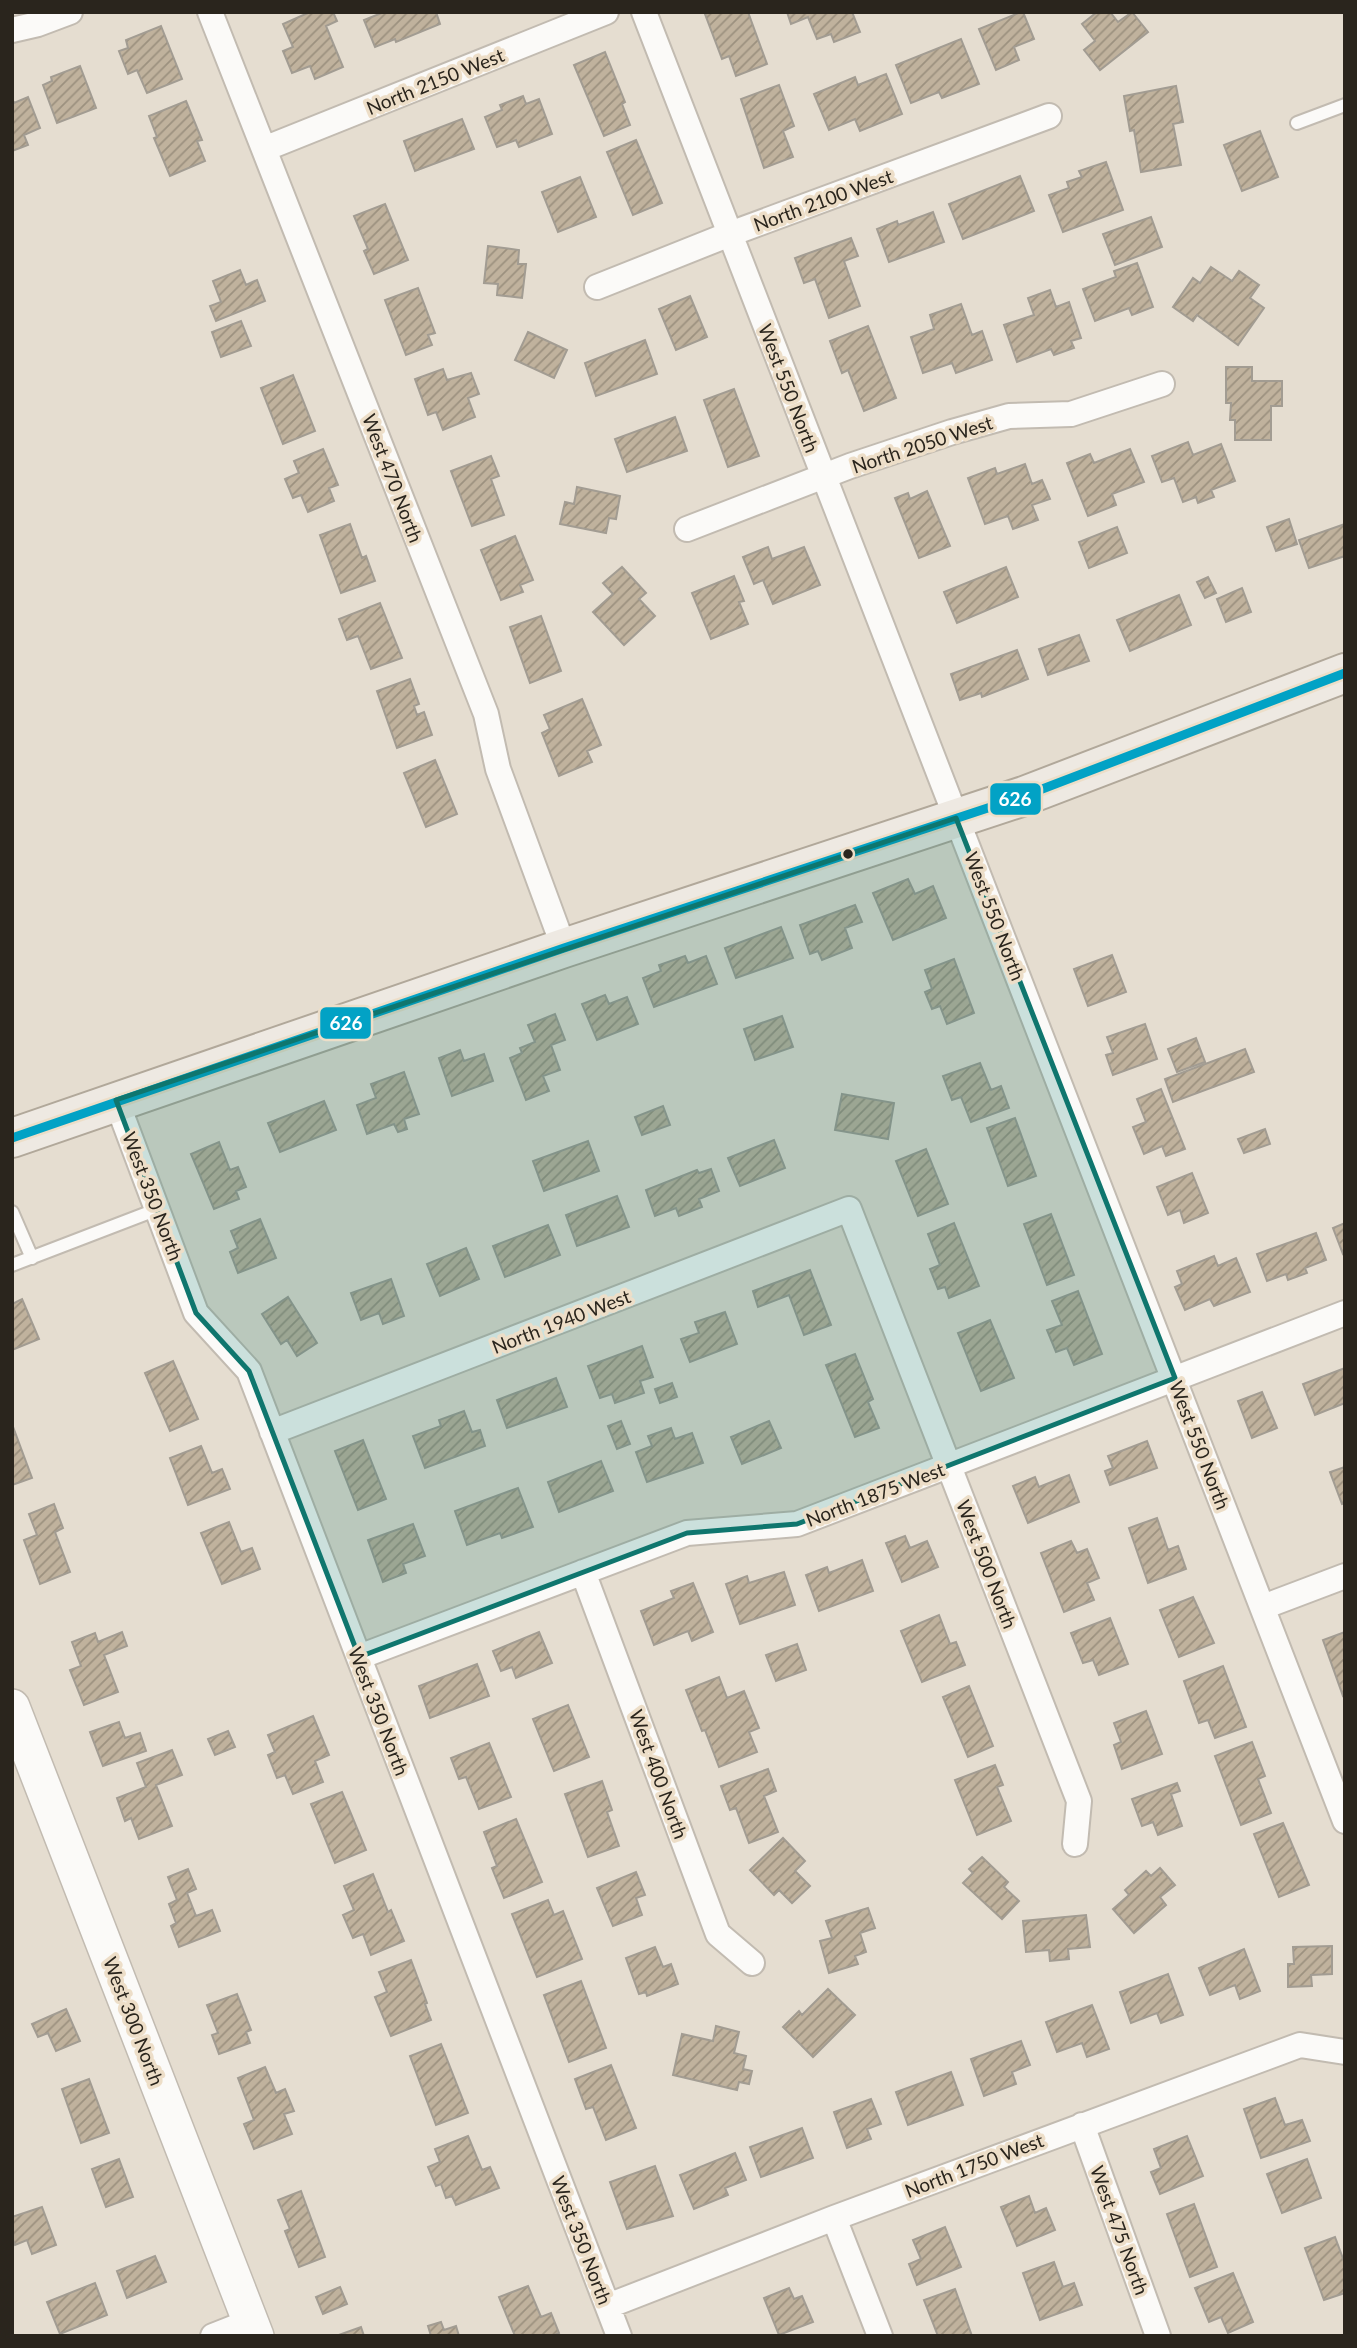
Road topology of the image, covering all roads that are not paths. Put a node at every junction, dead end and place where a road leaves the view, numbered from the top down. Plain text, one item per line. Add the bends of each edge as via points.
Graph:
1 (70, 12) edge
2 (210, 12) edge
3 (606, 12) edge
4 (644, 12) edge
5 (12, 30) edge
6 (1345, 104) edge
7 (1049, 116) dead end
8 (1297, 123) dead end
9 (264, 149) junction
10 (730, 234) junction
11 (597, 287) dead end
12 (1162, 384) dead end
13 (824, 477) junction
14 (687, 529) dead end
15 (1345, 673) edge
16 (956, 818) junction
17 (564, 948) junction
18 (116, 1100) junction
19 (12, 1138) edge
20 (158, 1209) junction
21 (849, 1209) joint
22 (12, 1212) edge
23 (32, 1258) junction
24 (12, 1265) edge
25 (1345, 1313) edge
26 (1175, 1378) junction
27 (272, 1432) junction
28 (948, 1465) junction
29 (583, 1572) junction
30 (1345, 1576) edge
31 (1263, 1607) junction
32 (359, 1657) junction
33 (12, 1707) edge
34 (1345, 1821) edge
35 (1075, 1844) dead end
36 (752, 1964) dead end
37 (1345, 2052) edge
38 (1082, 2125) junction
39 (834, 2218) junction
40 (608, 2306) junction
41 (253, 2328) edge
42 (213, 2336) edge
43 (619, 2336) edge
44 (880, 2336) edge
45 (1158, 2336) edge

1 - 5 street
2 - 9 street, West 470 North
3 - 9 street, North 2150 West
4 - 10 street, West 550 North
6 - 8 lane
7 - 10 street, North 2100 West
9 - 17 street, West 470 North via 486,714 498,769
10 - 11 street, North 2100 West
10 - 13 street, West 550 North
12 - 13 street, North 2050 West via 1071,414 1009,416
13 - 14 street, North 2050 West
13 - 16 street, West 550 North
15 - 16 main road
16 - 17 main road
16 - 26 street, West 550 North
17 - 18 main road
18 - 19 main road
18 - 20 street, West 350 North
20 - 23 lane
20 - 27 street, West 350 North via 196,1313 249,1371
21 - 27 street, North 1940 West
21 - 28 street, West 500 North
22 - 23 lane
23 - 24 lane
25 - 26 street, North 1875 West
26 - 28 street, North 1875 West
26 - 31 street, West 550 North
27 - 32 street, West 350 North
28 - 29 street, North 1875 West via 797,1524 687,1533
28 - 35 street, West 500 North via 1079,1801
29 - 32 street, North 1875 West
29 - 36 street, West 400 North via 718,1934
30 - 31 street
31 - 34 street, West 550 North
32 - 40 street, West 350 North
33 - 41 main road, West 300 North
37 - 38 street, North 1750 West via 1300,2045
38 - 39 street, North 1750 West
38 - 45 street, West 475 North
39 - 40 street, North 1750 West
39 - 44 street
40 - 43 street, West 350 North
41 - 42 street

